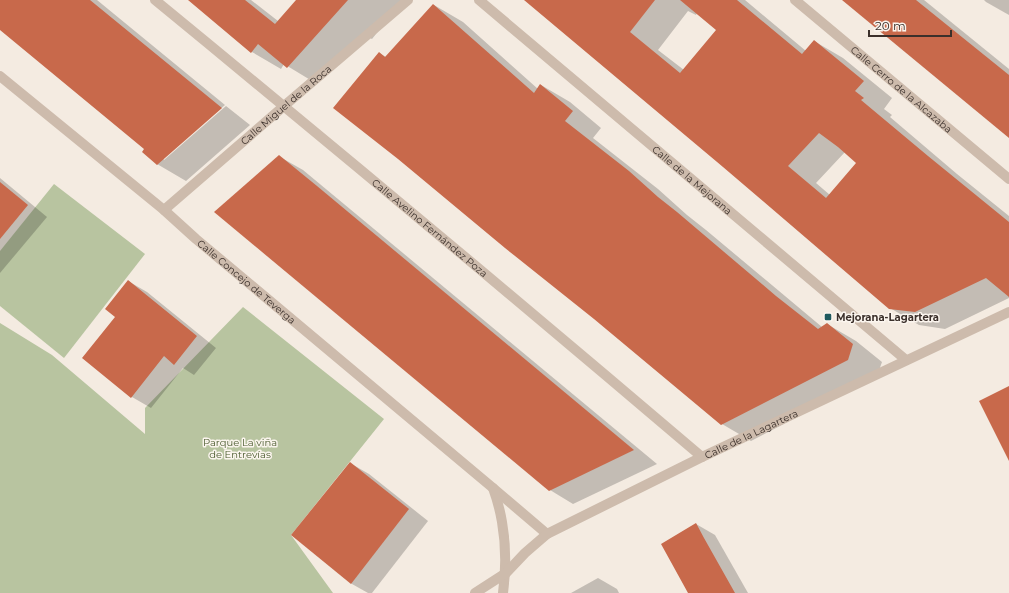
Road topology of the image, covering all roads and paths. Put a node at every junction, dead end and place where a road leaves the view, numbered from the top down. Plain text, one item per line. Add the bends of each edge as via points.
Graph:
1 (155, 0) edge
2 (408, 0) edge
3 (479, 0) edge
4 (795, 0) edge
5 (0, 76) edge
6 (284, 106) junction
7 (1009, 179) edge
8 (164, 210) junction
9 (1009, 312) edge
10 (906, 360) junction
11 (702, 457) junction
12 (493, 488) junction
13 (547, 534) junction
14 (506, 573) junction
15 (475, 593) edge
16 (503, 593) edge

1 - 6 street, Calle Avelino Fernández Poza
2 - 6 street, Calle Miguel de la Roca
3 - 10 street, Calle de la Mejorana
4 - 7 street, Calle Cerro de la Alcazaba
5 - 8 street, Calle Concejo de Teverga
6 - 8 street, Calle Miguel de la Roca
6 - 11 street, Calle Avelino Fernández Poza
8 - 12 street, Calle Concejo de Teverga
9 - 10 street, Calle de la Lagartera
10 - 11 street, Calle de la Lagartera
11 - 13 street, Calle de la Lagartera
12 - 13 street, Calle Concejo de Teverga
12 - 14 street via 502,522
13 - 14 street, Calle de la Lagartera
14 - 15 street, Calle de la Lagartera
14 - 16 street

